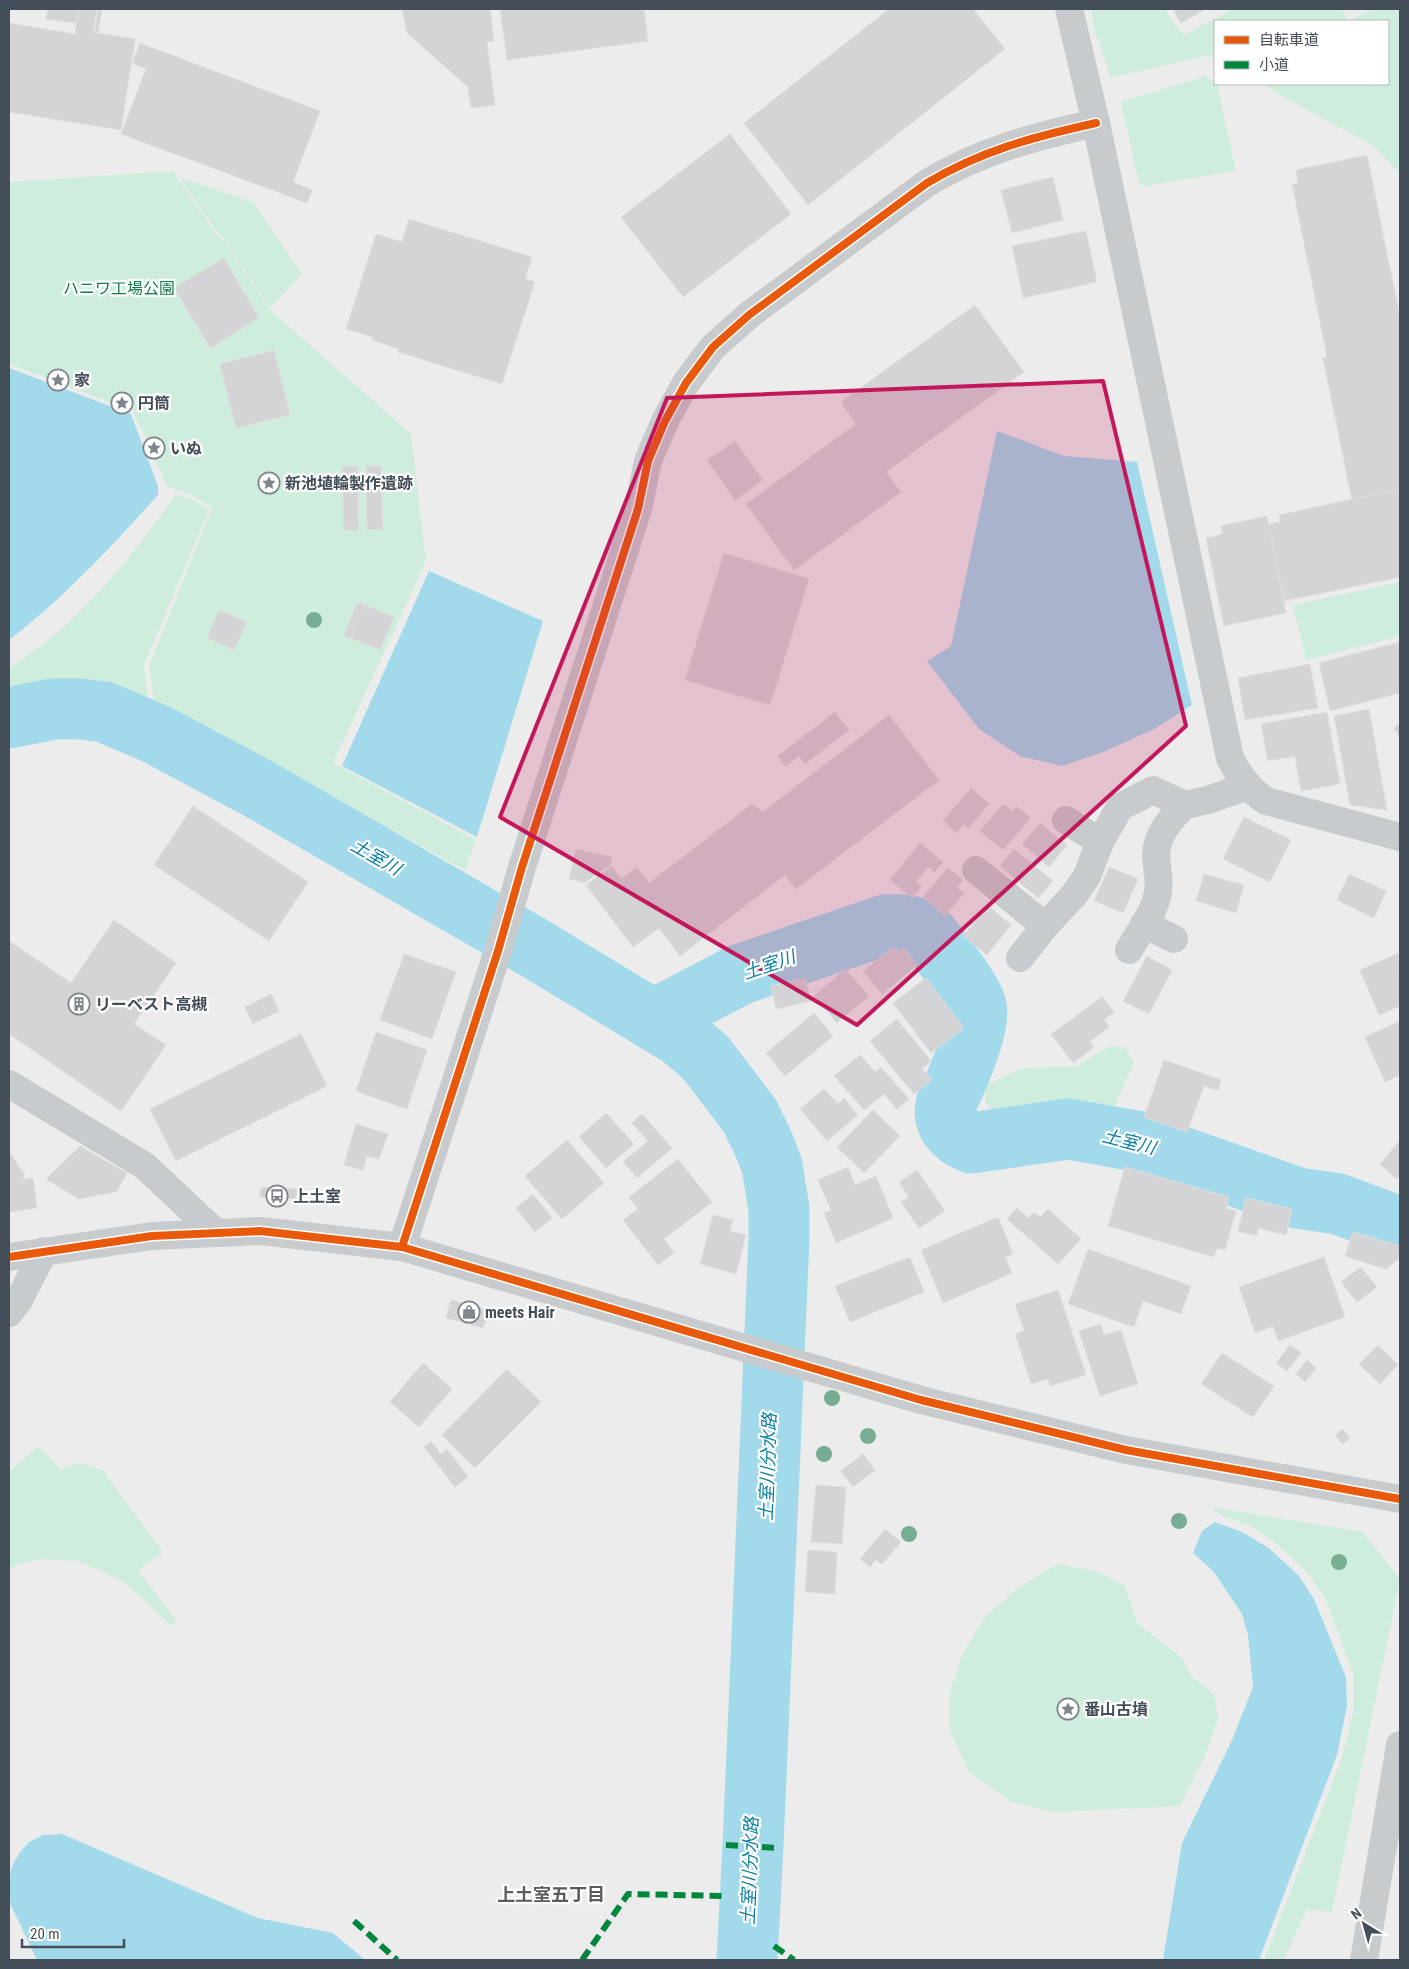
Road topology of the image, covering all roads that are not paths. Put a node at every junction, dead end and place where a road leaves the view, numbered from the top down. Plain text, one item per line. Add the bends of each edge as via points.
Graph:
1 (1069, 9) edge
2 (1096, 123) junction
3 (1248, 786) junction
4 (1185, 805) junction
5 (1066, 820) dead end
6 (1400, 837) edge
7 (1100, 842) junction
8 (976, 870) dead end
9 (1144, 924) junction
10 (1045, 926) junction
11 (1174, 939) dead end
12 (1129, 950) dead end
13 (1020, 958) dead end
14 (9, 1084) edge
15 (216, 1233) junction
16 (402, 1247) junction
17 (44, 1251) junction
18 (9, 1257) edge
19 (9, 1313) edge
20 (1400, 1499) edge
21 (1400, 1745) edge
22 (1364, 1960) edge

1 - 2 street
2 - 3 street via 1227,747 1235,768
2 - 16 street via 1008,145 952,168 926,183 749,315 713,347 686,383 648,461 638,508
3 - 4 street
3 - 6 street via 1266,801
4 - 7 street via 1153,790 1120,807
4 - 9 street via 1161,835 1156,855 1160,880 1158,892
5 - 7 street
7 - 10 street via 1087,876
8 - 10 street
9 - 11 street
9 - 12 street
10 - 13 street
14 - 15 street via 145,1166
15 - 16 street via 260,1231
15 - 17 street via 152,1236
16 - 20 street via 921,1400 1126,1450
17 - 18 street
17 - 19 street
21 - 22 street

